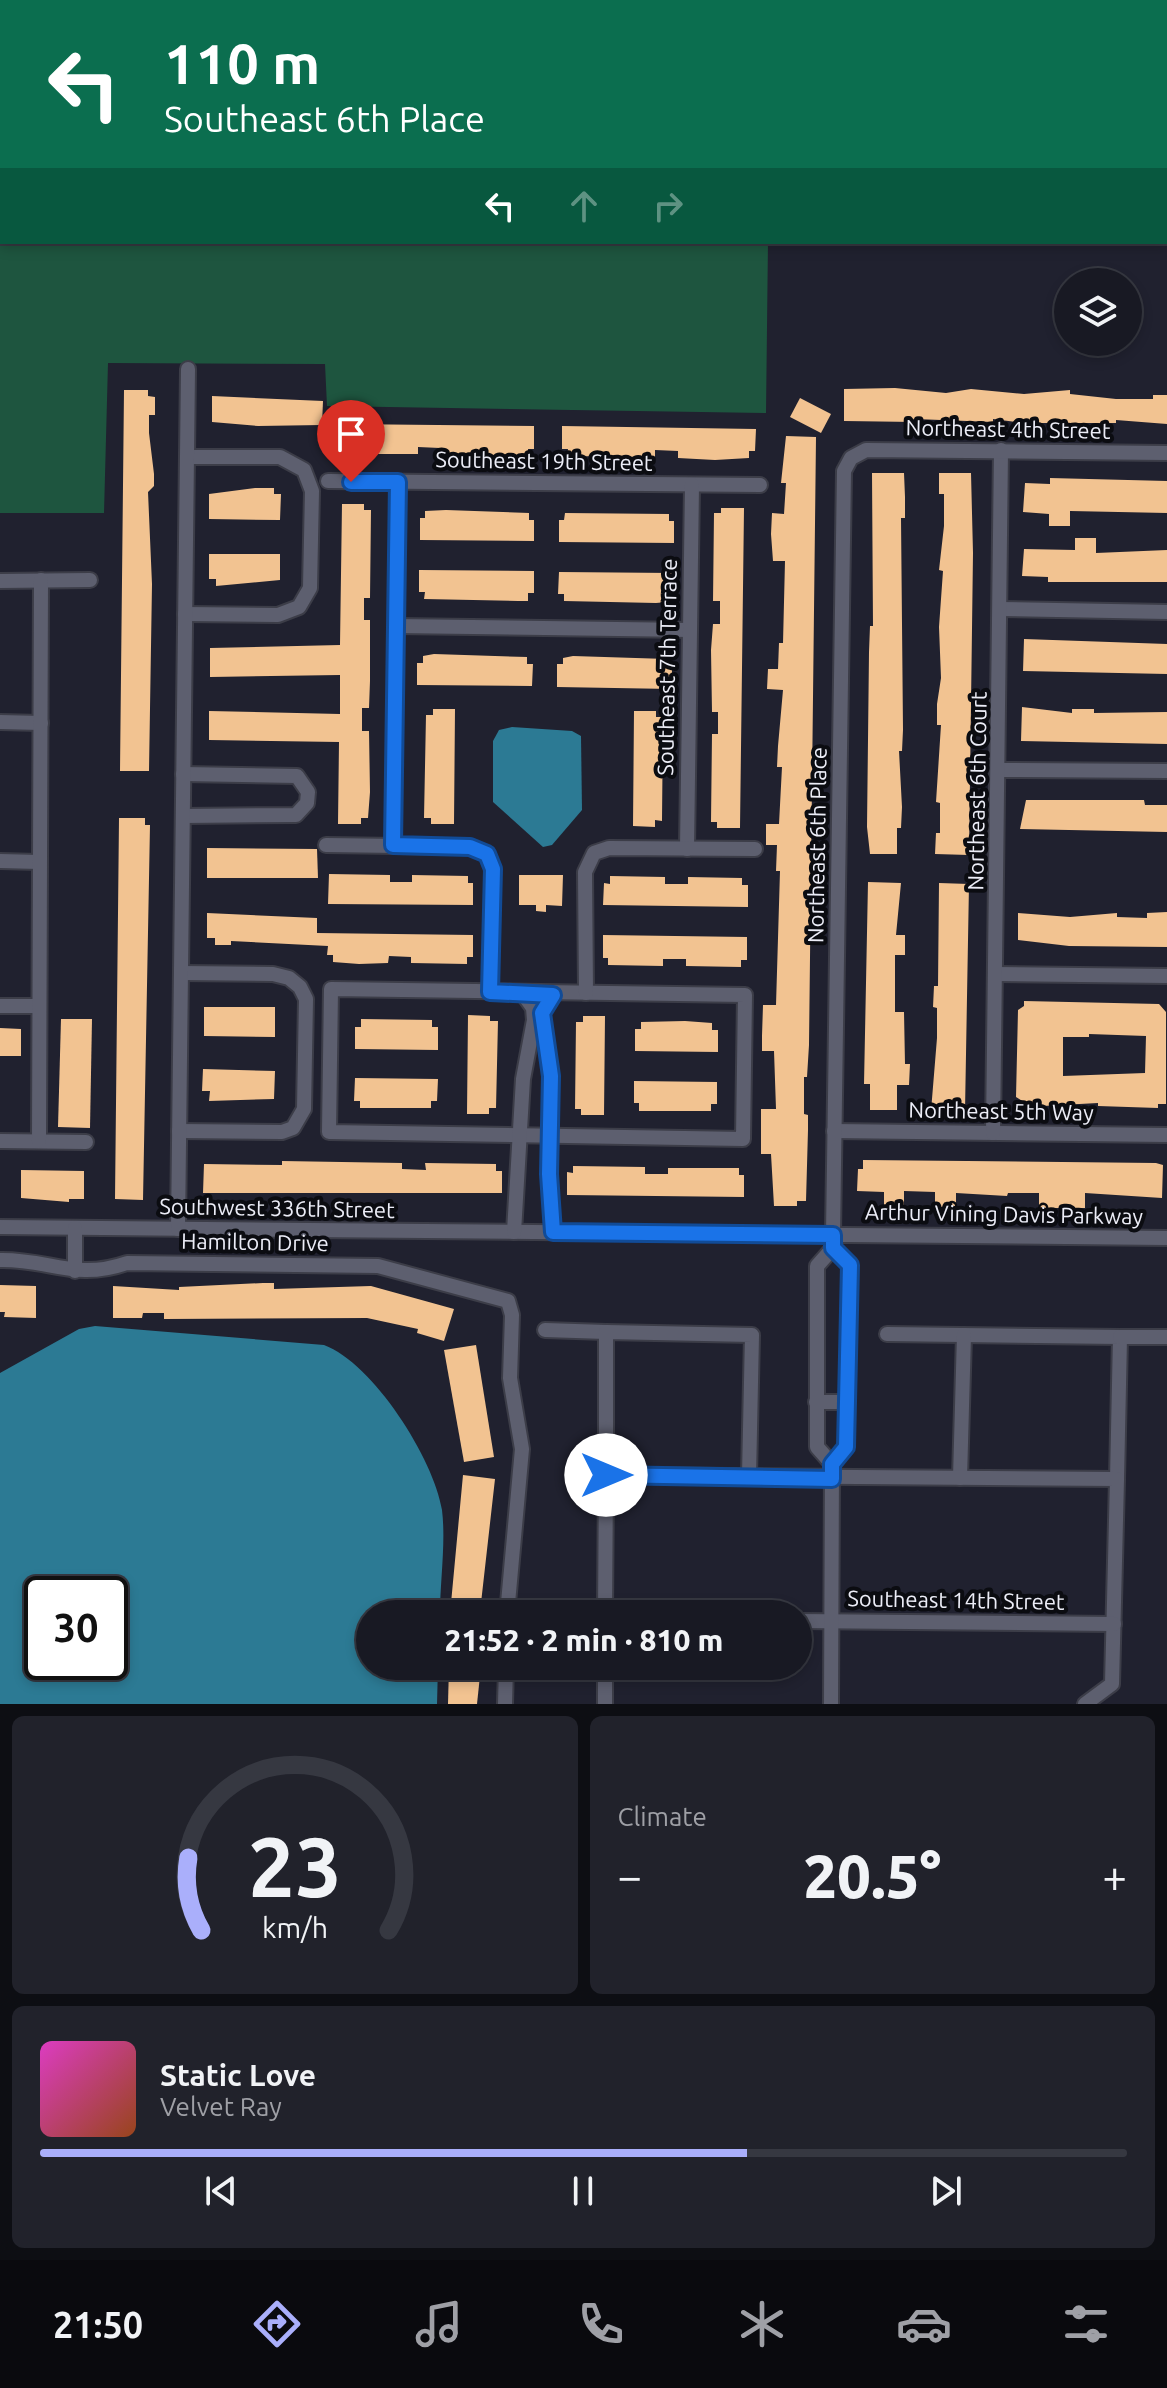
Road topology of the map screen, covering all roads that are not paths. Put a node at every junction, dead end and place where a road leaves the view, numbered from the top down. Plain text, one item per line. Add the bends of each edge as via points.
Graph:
1 (188, 369) dead end
2 (1001, 450) junction
3 (1167, 453) edge
4 (187, 457) junction
5 (851, 458) joint
6 (328, 481) dead end
7 (398, 482) junction
8 (692, 485) junction
9 (760, 485) dead end
10 (41, 580) junction
11 (90, 580) dead end
12 (0, 581) edge
13 (1000, 609) junction
14 (1167, 612) edge
15 (185, 614) junction
16 (396, 626) junction
17 (690, 630) junction
18 (0, 722) edge
19 (41, 723) junction
20 (1000, 770) junction
21 (1167, 771) edge
22 (183, 774) junction
23 (183, 816) junction
24 (326, 845) dead end
25 (393, 845) junction
26 (687, 849) junction
27 (755, 849) dead end
28 (0, 861) edge
29 (39, 862) junction
30 (181, 973) junction
31 (996, 974) junction
32 (1167, 976) edge
33 (490, 992) junction
34 (586, 993) junction
35 (523, 994) junction
36 (553, 995) junction
37 (0, 1006) edge
38 (39, 1006) junction
39 (525, 1058) junction
40 (550, 1061) junction
41 (179, 1131) junction
42 (834, 1131) junction
43 (993, 1133) junction
44 (1167, 1135) edge
45 (520, 1136) junction
46 (550, 1136) junction
47 (0, 1141) edge
48 (39, 1141) junction
49 (86, 1142) dead end
50 (0, 1227) edge
51 (75, 1228) junction
52 (178, 1229) junction
53 (514, 1232) junction
54 (553, 1232) junction
55 (1167, 1238) edge
56 (833, 1241) junction
57 (0, 1260) edge
58 (75, 1271) junction
59 (545, 1330) dead end
60 (606, 1332) junction
61 (887, 1334) dead end
62 (964, 1335) junction
63 (1120, 1337) junction
64 (1167, 1337) edge
65 (816, 1402) junction
66 (848, 1402) junction
67 (832, 1472) junction
68 (606, 1475) junction
69 (749, 1476) junction
70 (960, 1478) junction
71 (1117, 1479) junction
72 (508, 1600) edge
73 (605, 1600) edge
74 (812, 1621) edge
75 (831, 1621) junction
76 (1114, 1624) junction
77 (506, 1680) edge
78 (605, 1680) edge
79 (505, 1704) edge
80 (605, 1704) edge
81 (831, 1704) edge
82 (1085, 1704) edge

1 - 4 street
2 - 3 street, Northeast 4th Street
2 - 5 street, Northeast 4th Street via 866,450
2 - 13 street, Northeast 6th Court
4 - 15 street
4 - 15 street via 280,457 304,470 312,491 310,588 299,607 278,615
5 - 42 street, Northeast 6th Place via 844,471
6 - 7 street, Southeast 19th Street
7 - 8 street, Southeast 19th Street
7 - 16 street
8 - 9 street, Southeast 19th Street
8 - 17 street, Southeast 7th Terrace
10 - 11 street
10 - 12 street
10 - 19 street
13 - 14 street
13 - 20 street, Northeast 6th Court
15 - 22 street
16 - 17 street
16 - 25 street
17 - 26 street, Southeast 7th Terrace
18 - 19 street
19 - 29 street
20 - 21 street
20 - 31 street, Northeast 6th Court
22 - 23 street
22 - 23 street via 297,776 308,792 307,803 296,815
23 - 30 street
24 - 25 street
25 - 33 street via 470,847 487,854 493,869
26 - 27 street
26 - 34 street via 609,848 594,853 585,872
28 - 29 street
29 - 38 street
30 - 41 street
30 - 41 street via 273,974 289,978 306,999 304,1109 293,1128
31 - 32 street
31 - 43 street, Northeast 6th Court
33 - 35 street
33 - 45 street via 331,989 329,1132
34 - 36 street
34 - 46 street via 745,995 743,1139
35 - 36 street
35 - 39 street via 534,1013
36 - 40 street via 542,1013
37 - 38 street
38 - 48 street
39 - 40 street via 540,1053
39 - 45 street
40 - 46 street
41 - 52 street
42 - 43 street, Northeast 5th Way
42 - 56 street, Northeast 6th Place
43 - 44 street, Northeast 5th Way
45 - 46 street
45 - 53 street
46 - 54 street
47 - 48 street
48 - 49 street
50 - 51 street, Southwest 336th Street
51 - 52 street, Southwest 336th Street
51 - 58 street
52 - 53 street, Southwest 336th Street
53 - 54 street, Southwest 336th Street
54 - 56 street, Arthur Vining Davis Parkway
55 - 56 street, Arthur Vining Davis Parkway
56 - 65 street via 817,1266
56 - 66 street via 850,1265
57 - 58 street, Hamilton Drive via 26,1259
58 - 72 street, Hamilton Drive via 101,1272 127,1263 378,1266 508,1301 510,1378 522,1449
59 - 60 street
60 - 68 street
60 - 69 street via 752,1335
61 - 62 street
62 - 63 street
62 - 70 street
63 - 64 street
63 - 71 street
65 - 66 street
65 - 67 street via 817,1447
66 - 67 street via 846,1447
67 - 69 street
67 - 70 street
67 - 75 street
68 - 69 street
68 - 73 street
70 - 71 street
71 - 76 street
74 - 75 street, Southeast 14th Street
75 - 76 street, Southeast 14th Street
75 - 81 street
76 - 82 street via 1112,1684
77 - 79 street
78 - 80 street

